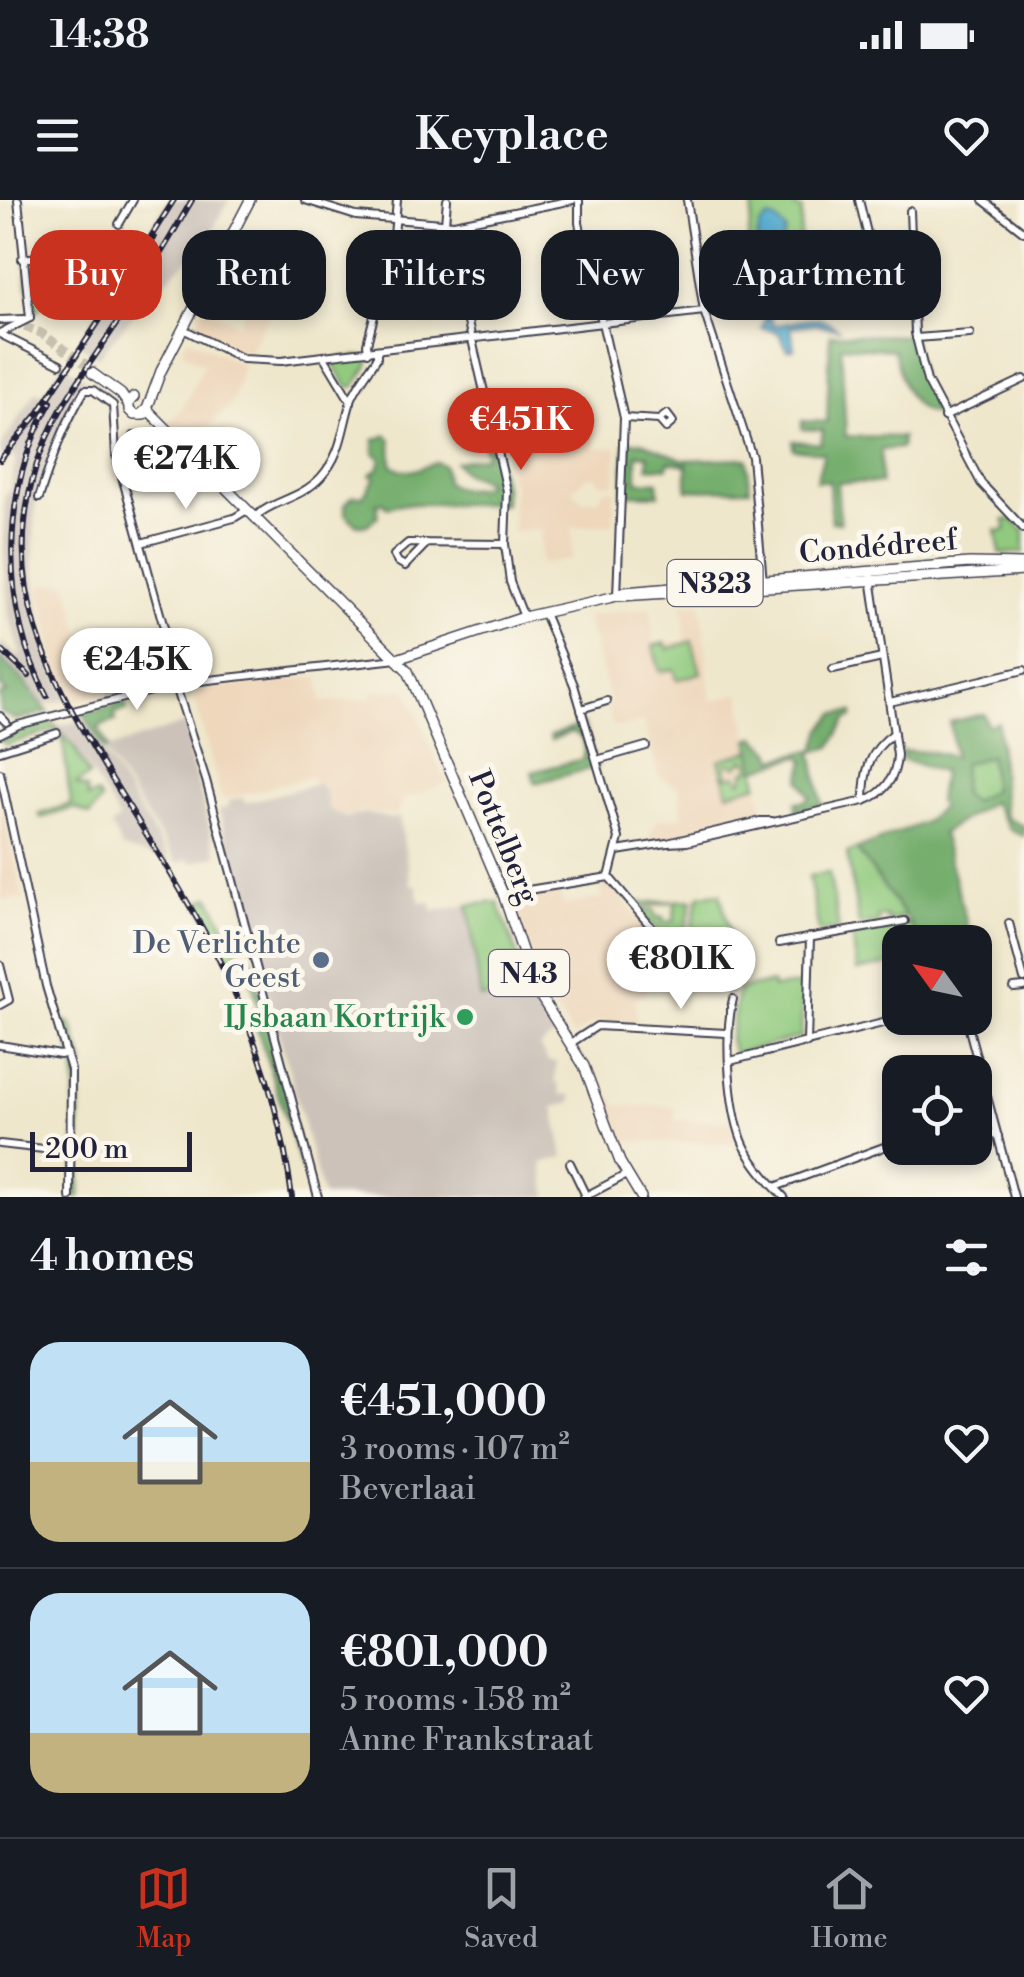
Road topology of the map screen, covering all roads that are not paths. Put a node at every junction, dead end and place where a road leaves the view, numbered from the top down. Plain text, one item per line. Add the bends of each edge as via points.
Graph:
1 (18, 200) edge
2 (133, 200) edge
3 (250, 200) edge
4 (305, 200) edge
5 (396, 200) edge
6 (446, 200) edge
7 (576, 200) edge
8 (687, 200) edge
9 (859, 200) edge
10 (983, 200) edge
11 (910, 212) dead end
12 (396, 220) junction
13 (119, 224) dead end
14 (445, 224) junction
15 (866, 230) edge
16 (1024, 232) edge
17 (30, 258) edge
18 (22, 259) junction
19 (699, 278) edge
20 (699, 312) edge
21 (30, 318) junction
22 (0, 320) edge
23 (707, 320) edge
24 (604, 326) junction
25 (183, 329) junction
26 (0, 334) edge
27 (970, 334) dead end
28 (916, 338) junction
29 (470, 340) junction
30 (373, 351) junction
31 (324, 357) junction
32 (60, 364) dead end
33 (93, 372) tunnel mouth
34 (1024, 379) edge
35 (351, 402) junction
36 (139, 404) junction
37 (944, 416) junction
38 (624, 418) junction
39 (659, 420) dead end
40 (134, 436) dead end
41 (118, 464) junction
42 (39, 498) dead end
43 (251, 513) junction
44 (1024, 529) edge
45 (141, 543) junction
46 (427, 543) junction
47 (505, 544) junction
48 (1024, 564) edge
49 (1024, 572) edge
50 (870, 576) junction
51 (762, 584) junction
52 (617, 596) junction
53 (544, 613) junction
54 (524, 617) junction
55 (882, 658) junction
56 (397, 659) junction
57 (833, 669) dead end
58 (1024, 670) edge
59 (171, 675) junction
60 (182, 682) junction
61 (163, 688) junction
62 (178, 693) junction
63 (607, 701) dead end
64 (890, 702) junction
65 (581, 709) junction
66 (3, 719) edge
67 (18, 725) junction
68 (894, 732) junction
69 (2, 733) edge
70 (57, 733) dead end
71 (646, 746) dead end
72 (0, 751) edge
73 (597, 760) junction
74 (0, 773) edge
75 (864, 800) junction
76 (617, 851) junction
77 (609, 877) junction
78 (503, 894) junction
79 (904, 921) dead end
80 (1009, 923) dead end
81 (653, 930) dead end
82 (810, 936) junction
83 (779, 943) dead end
84 (0, 965) edge
85 (1024, 979) edge
86 (1024, 986) edge
87 (1014, 988) dead end
88 (733, 999) dead end
89 (0, 1005) edge
90 (882, 1023) edge
91 (726, 1033) junction
92 (807, 1042) junction
93 (570, 1043) junction
94 (0, 1045) edge
95 (67, 1054) junction
96 (730, 1061) junction
97 (992, 1114) edge
98 (992, 1133) edge
99 (999, 1136) junction
100 (0, 1144) edge
101 (882, 1147) edge
102 (70, 1152) junction
103 (570, 1162) dead end
104 (626, 1175) junction
105 (775, 1188) junction
106 (70, 1197) edge
107 (318, 1197) edge
108 (585, 1197) edge
109 (640, 1197) edge
110 (784, 1197) edge
111 (1014, 1197) edge

1 - 18 street
2 - 13 street
3 - 25 main road
4 - 12 street via 340,213
5 - 12 street
6 - 14 street
7 - 14 street
7 - 24 street
8 - 19 street
9 - 15 street
10 - 16 street
11 - 28 street
12 - 14 street
12 - 30 street via 367,344
14 - 29 street
17 - 18 street
18 - 21 street
20 - 24 street
21 - 22 street
21 - 26 street
23 - 51 street via 752,457
24 - 29 street
24 - 38 street
25 - 31 street via 248,360
25 - 36 main road
26 - 32 street
27 - 28 street
28 - 37 street via 926,381
29 - 30 street
29 - 47 street via 507,491
30 - 31 street
30 - 35 street via 377,358
31 - 35 street
33 - 36 main road
34 - 37 street
35 - 43 street via 342,442 323,475 301,494
36 - 43 main road, N43
37 - 44 street via 987,492
38 - 39 street
38 - 52 street
40 - 41 street
41 - 42 street via 113,403 92,389 82,394 56,447
41 - 45 street
43 - 45 street
43 - 56 main road, N43
45 - 59 street
46 - 46 street via 408,543 394,554 405,566
46 - 47 street
47 - 54 street
48 - 50 main road, Condédreef / N323
49 - 50 main road, Condédreef / N323
50 - 51 main road, Condédreef / N323
50 - 55 street
51 - 52 main road, Condédreef / N323 via 653,588
52 - 53 main road, Condédreef / N323
53 - 54 main road, Condédreef / N323
53 - 65 street
54 - 56 main road, Condédreef / N323
55 - 57 street
55 - 64 street
56 - 60 street
56 - 78 main road, Pottelberg / N43 via 423,702
58 - 64 street
59 - 60 street
59 - 61 street
60 - 62 street
61 - 62 street
61 - 67 street
62 - 107 street
63 - 65 street
64 - 68 street
65 - 73 street
66 - 67 street
66 - 69 street
67 - 69 street
68 - 75 street via 870,759
68 - 75 street via 895,771
70 - 72 street
71 - 73 street
73 - 76 street
74 - 95 street
75 - 76 street
76 - 77 street
77 - 78 street
77 - 81 street
78 - 93 main road, Pottelberg / N43 via 534,986
79 - 82 street
80 - 85 street
82 - 83 street
82 - 92 street
84 - 89 street via 8,1000
86 - 87 street
88 - 91 street
90 - 92 street
91 - 93 street via 597,1026
91 - 96 street
92 - 96 street
93 - 104 main road, Pottelberg / N43
94 - 95 street
95 - 102 street
96 - 105 street via 740,1136
97 - 99 street
98 - 99 street
99 - 111 street
100 - 102 street
101 - 105 street
102 - 106 street
103 - 108 street
104 - 108 street
104 - 109 main road, Pottelberg / N43
105 - 110 street

